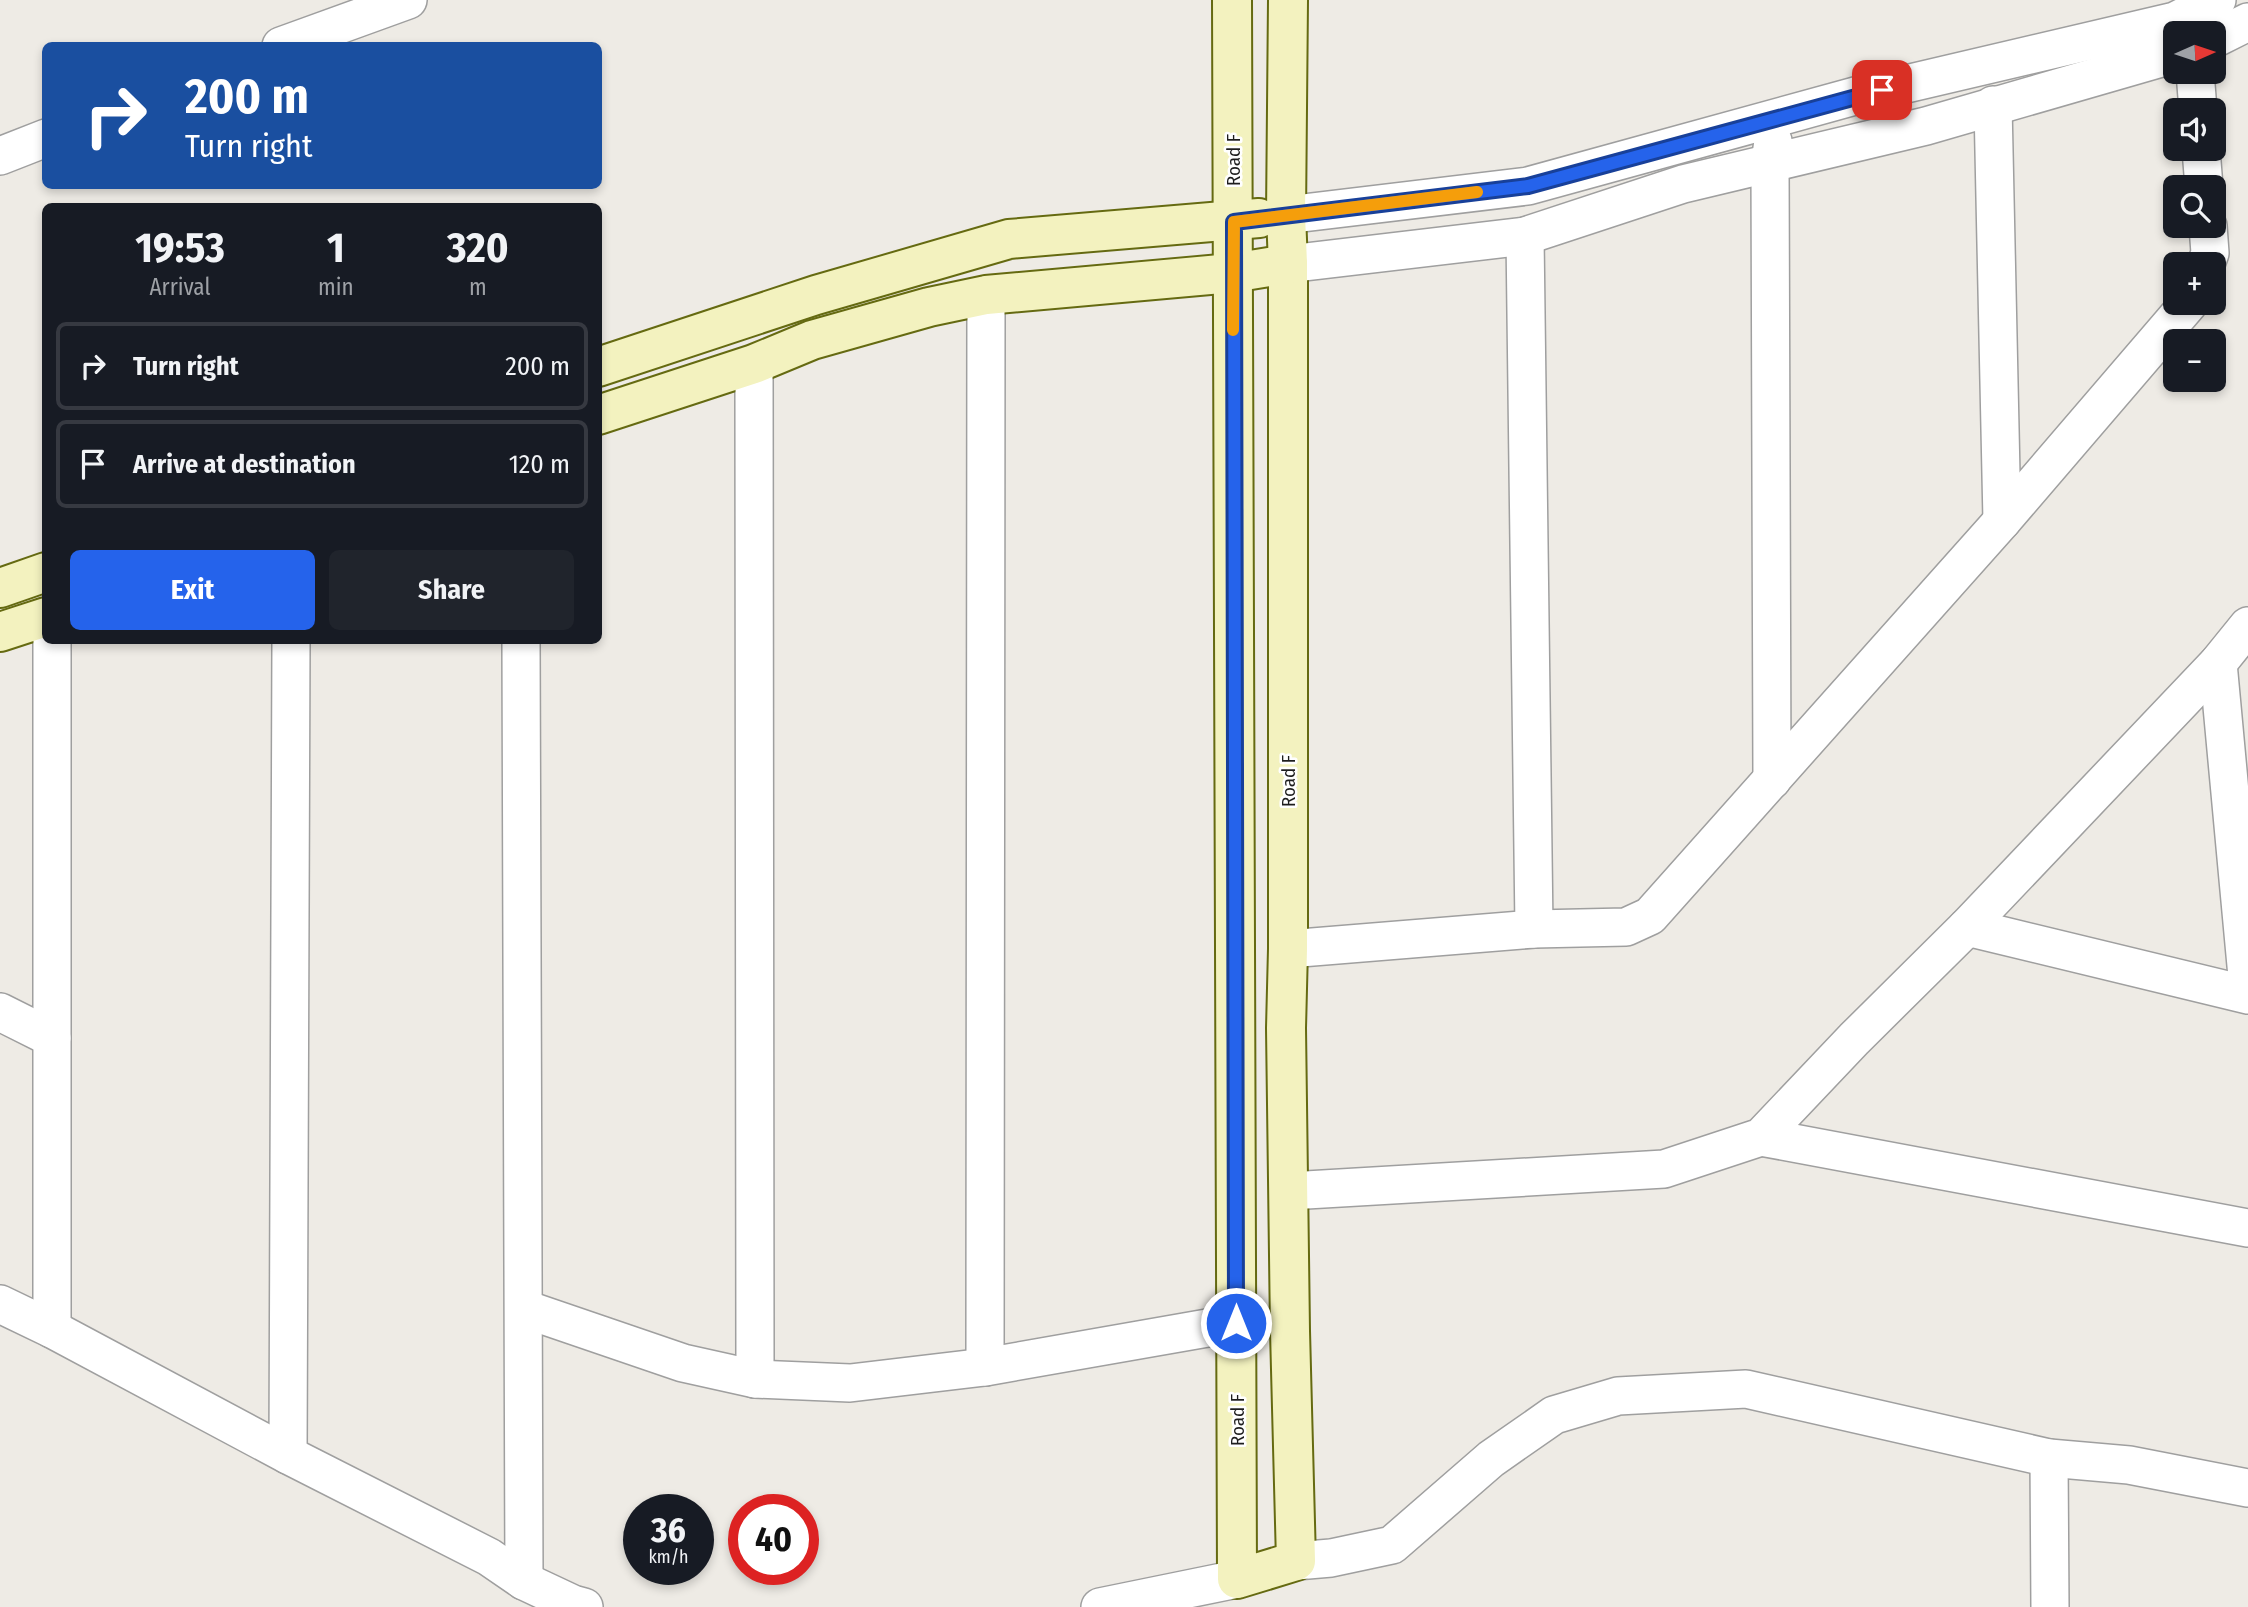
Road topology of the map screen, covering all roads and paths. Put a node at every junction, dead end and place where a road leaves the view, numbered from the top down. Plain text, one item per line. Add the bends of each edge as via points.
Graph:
1 (408, 0) edge
2 (1232, 0) edge
3 (1287, 0) edge
4 (2217, 0) edge
5 (2248, 22) edge
6 (2226, 33) edge
7 (292, 42) edge
8 (2163, 57) edge
9 (1993, 105) junction
10 (1776, 119) junction
11 (42, 140) edge
12 (0, 156) edge
13 (1770, 163) junction
14 (1286, 215) junction
15 (1234, 222) junction
16 (1525, 236) junction
17 (1288, 264) junction
18 (1233, 273) junction
19 (986, 295) junction
20 (2179, 315) edge
21 (635, 353) junction
22 (754, 364) junction
23 (602, 365) edge
24 (648, 398) junction
25 (602, 414) edge
26 (2002, 521) junction
27 (42, 573) edge
28 (0, 589) edge
29 (42, 618) edge
30 (2248, 626) edge
31 (0, 632) edge
32 (52, 644) edge
33 (291, 644) edge
34 (521, 644) edge
35 (2218, 663) junction
36 (1772, 780) junction
37 (1967, 927) junction
38 (1534, 929) junction
39 (1288, 949) junction
40 (2248, 987) edge
41 (2248, 995) edge
42 (0, 1012) edge
43 (52, 1038) junction
44 (1761, 1137) junction
45 (1289, 1191) junction
46 (2248, 1228) edge
47 (0, 1304) edge
48 (525, 1309) junction
49 (1236, 1323) junction
50 (52, 1329) junction
51 (985, 1367) junction
52 (755, 1379) junction
53 (289, 1455) junction
54 (2049, 1458) junction
55 (2248, 1488) edge
56 (1296, 1561) junction
57 (1237, 1579) junction
58 (524, 1581) junction
59 (584, 1607) edge
60 (1100, 1607) edge
61 (2050, 1607) edge

1 - 7 street
2 - 15 street, Road F
3 - 14 street, Road F
4 - 10 street via 2175,21
5 - 6 street
8 - 9 street
9 - 13 street
9 - 26 street
10 - 13 street
10 - 14 street via 1528,186
11 - 12 street
13 - 16 street via 1683,184
13 - 36 street
14 - 15 street
14 - 17 street, Road F
15 - 18 street, Road F
15 - 21 street via 1009,239
16 - 17 street
16 - 38 street
17 - 18 street
17 - 39 street, Road F
18 - 19 street
18 - 49 street, Road F
19 - 22 street via 812,340
19 - 51 street
20 - 26 street
21 - 23 street
21 - 24 street
22 - 24 street
22 - 52 street
24 - 25 street
26 - 36 street
27 - 28 street
29 - 31 street
30 - 35 street
32 - 43 street
33 - 53 street
34 - 48 street
35 - 37 street
35 - 40 street
36 - 38 street via 1650,916 1626,927
37 - 41 street
37 - 44 street
38 - 39 street
39 - 45 street, Road F
42 - 43 street
43 - 50 street
44 - 45 street via 1664,1169
44 - 46 street
45 - 56 street, Road F
47 - 50 street
48 - 52 street via 683,1363
48 - 58 street
49 - 51 street
49 - 57 street, Road F
50 - 53 street
51 - 52 street via 850,1383
53 - 58 street via 489,1557
54 - 55 street via 2129,1465
54 - 56 street via 1746,1389 1618,1396 1554,1415 1491,1459 1392,1545
54 - 61 street
56 - 57 street
57 - 60 street
58 - 59 street

